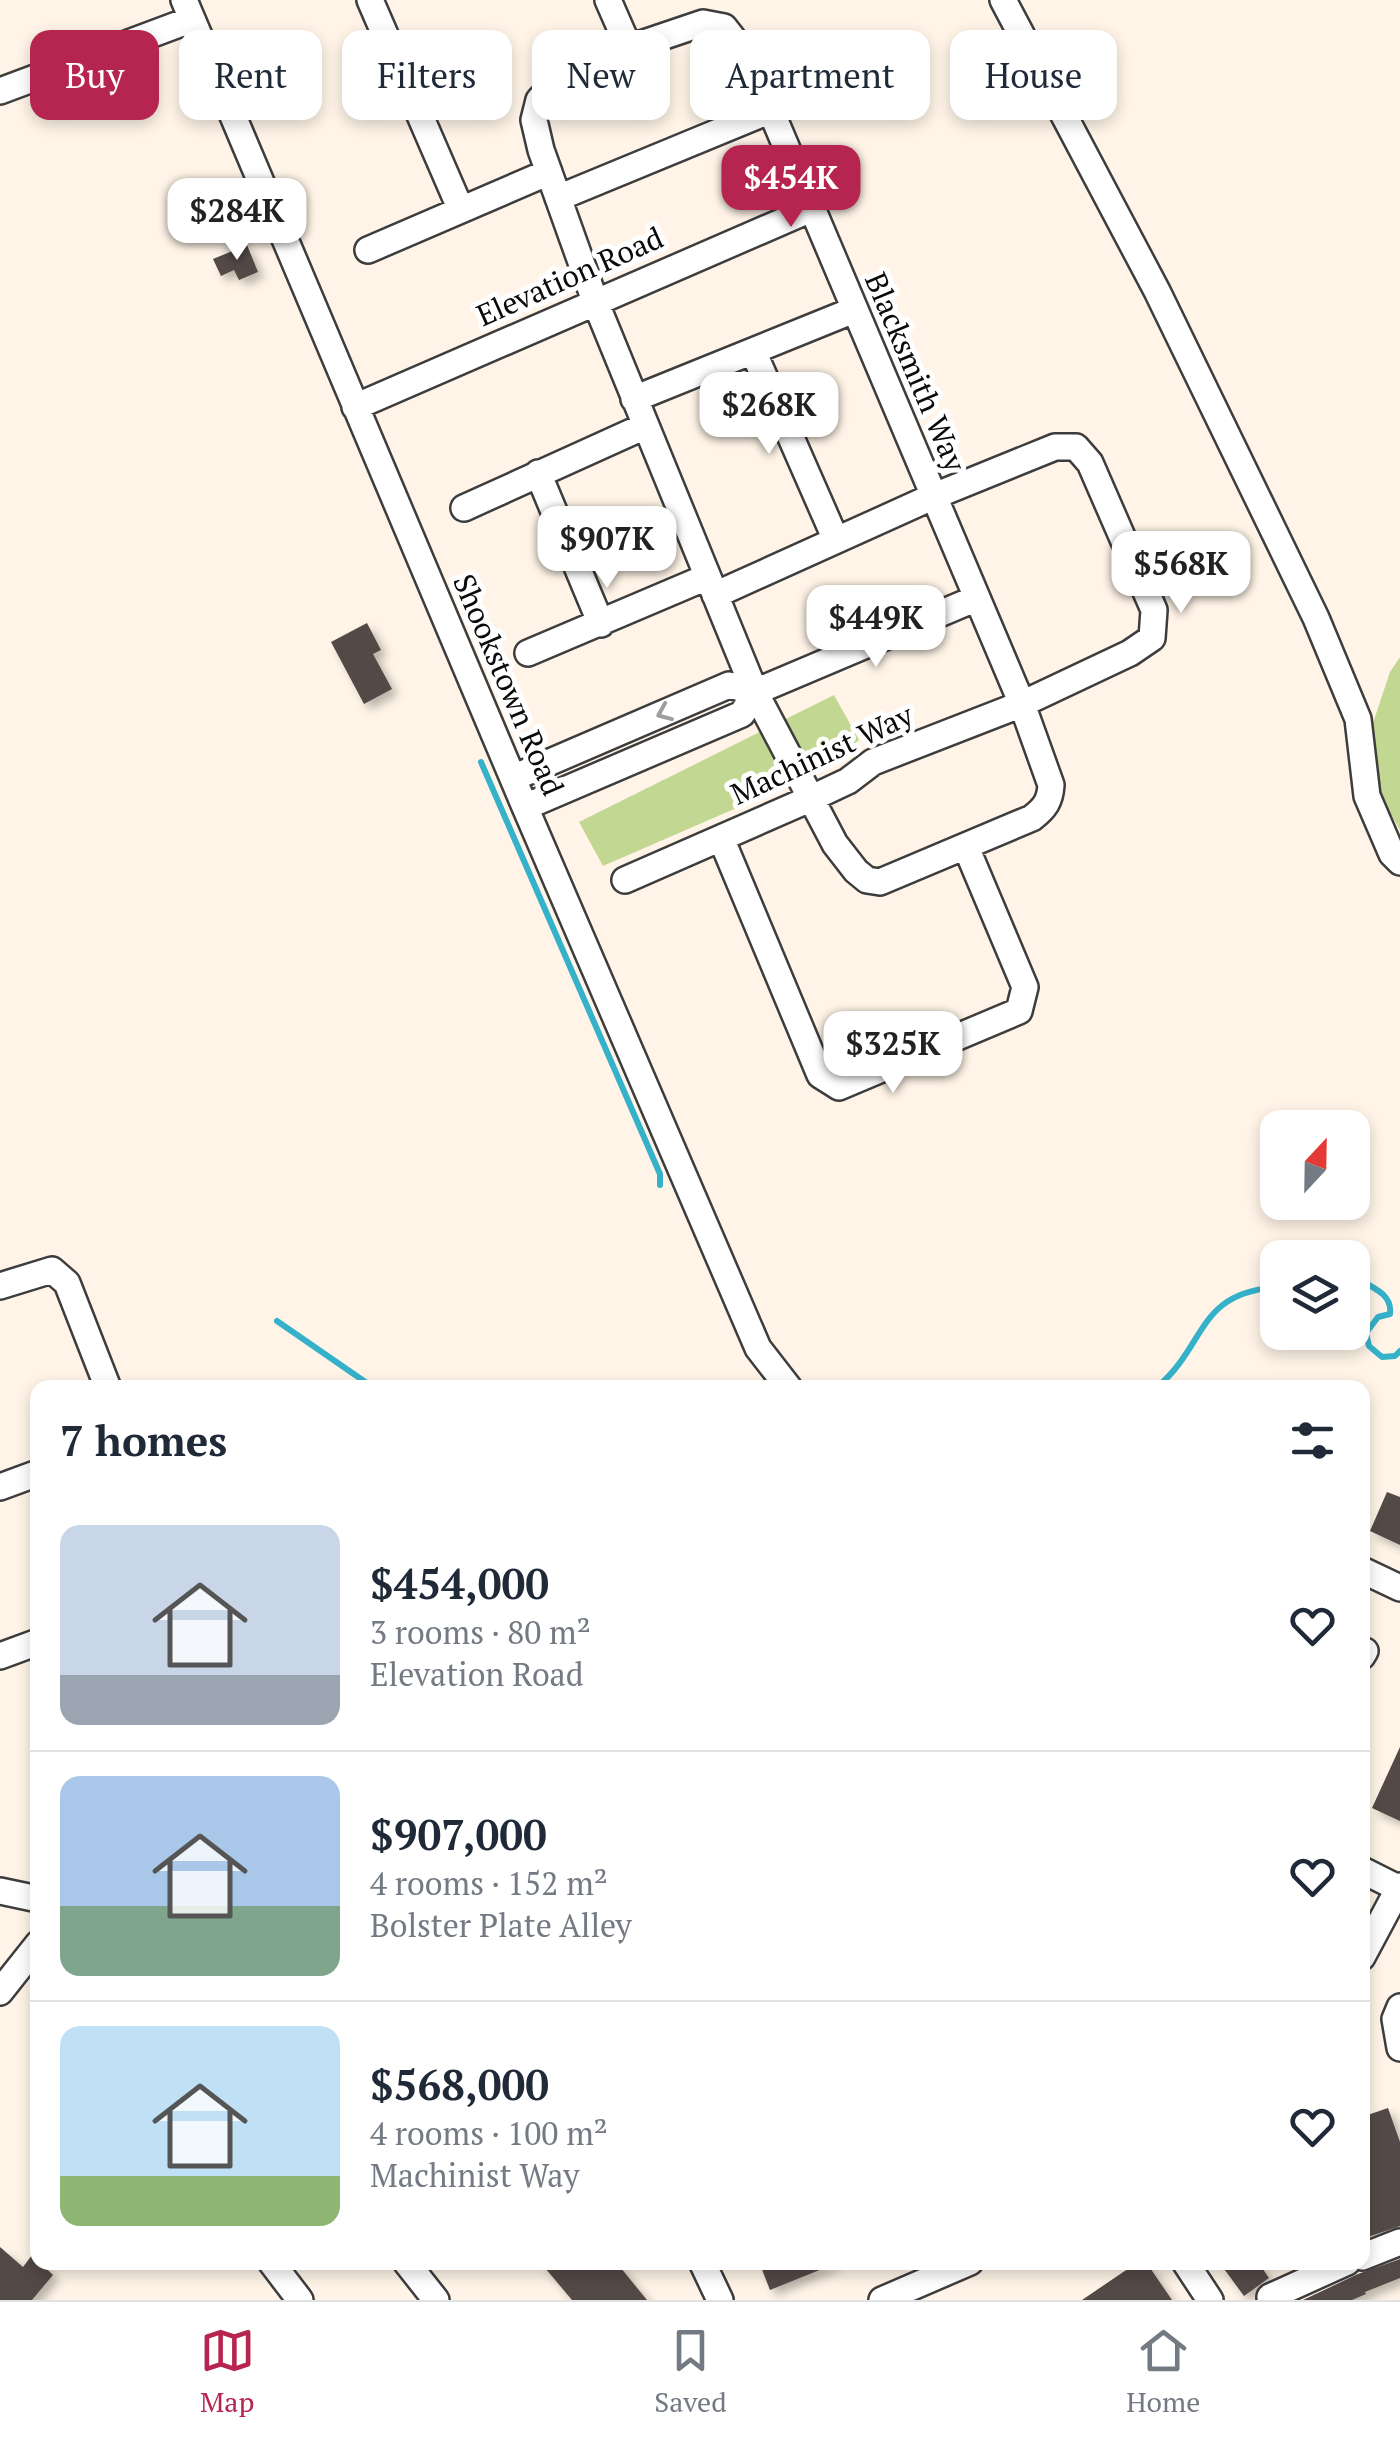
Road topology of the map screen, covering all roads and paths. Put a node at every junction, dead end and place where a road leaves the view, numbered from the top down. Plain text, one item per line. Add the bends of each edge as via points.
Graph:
1 (370, 0) edge
2 (608, 0) edge
3 (1002, 0) edge
4 (187, 10) edge
5 (621, 30) edge
6 (726, 30) edge
7 (670, 34) edge
8 (0, 91) edge
9 (534, 120) edge
10 (749, 120) edge
11 (772, 120) edge
12 (549, 172) junction
13 (558, 198) junction
14 (811, 209) junction
15 (460, 210) junction
16 (368, 250) dead end
17 (594, 301) junction
18 (854, 310) junction
19 (753, 351) junction
20 (634, 399) junction
21 (355, 407) junction
22 (644, 426) junction
23 (538, 474) junction
24 (932, 497) junction
25 (464, 508) dead end
26 (836, 540) junction
27 (711, 586) junction
28 (977, 598) junction
29 (602, 624) junction
30 (528, 654) dead end
31 (755, 692) junction
32 (1022, 704) junction
33 (512, 778) junction
34 (812, 798) junction
35 (525, 807) junction
36 (721, 838) junction
37 (966, 847) junction
38 (1400, 862) edge
39 (625, 880) dead end
40 (0, 1286) edge
41 (105, 1380) edge
42 (782, 1380) edge
43 (30, 1476) edge
44 (0, 1486) edge
45 (1370, 1574) edge
46 (1400, 1588) edge
47 (30, 1645) edge
48 (0, 1656) edge
49 (1370, 1874) edge
50 (1400, 1888) edge
51 (0, 1892) edge
52 (30, 1898) edge
53 (1370, 1942) edge
54 (30, 1954) edge
55 (0, 1992) edge
56 (1400, 2007) edge
57 (1400, 2048) edge
58 (1400, 2242) edge
59 (1370, 2254) edge
60 (277, 2270) edge
61 (412, 2270) edge
62 (706, 2270) edge
63 (951, 2270) edge
64 (1190, 2270) edge
65 (1330, 2270) edge
66 (1270, 2297) dead end
67 (300, 2300) edge
68 (436, 2300) edge
69 (720, 2300) edge
70 (882, 2300) edge
71 (1210, 2300) edge

1 - 15 street
2 - 5 street
3 - 38 street via 1157,291 1316,618 1358,718 1367,796
4 - 8 street
4 - 21 street, Shookstown Road
6 - 7 street, Blacksmith Way via 703,23
9 - 12 street, Blacksmith Way
10 - 13 street
11 - 14 street, Blacksmith Way
12 - 13 street, Blacksmith Way
12 - 15 street
13 - 17 street, Blacksmith Way
14 - 17 street, Elevation Road
14 - 18 street, Blacksmith Way
15 - 16 street
17 - 20 street, Blacksmith Way
17 - 21 street, Elevation Road
18 - 19 street
18 - 24 street, Blacksmith Way
19 - 20 street
19 - 26 street
20 - 22 street, Blacksmith Way
21 - 33 street, Shookstown Road
22 - 23 street
22 - 27 street, Blacksmith Way
23 - 25 street
23 - 29 street
24 - 26 street, Machinist Way
24 - 28 street, Blacksmith Way
24 - 32 street, Machinist Way via 1055,447 1076,448 1090,463 1154,610 1152,638
26 - 27 street, Machinist Way
27 - 29 street, Machinist Way
27 - 31 street, Blacksmith Way
28 - 31 street
28 - 32 street, Blacksmith Way
29 - 30 street, Machinist Way
31 -> 33 street via 729,685
31 - 34 street, Blacksmith Way
31 - 35 street via 742,714
32 - 34 street, Machinist Way via 873,762
32 - 37 street, Blacksmith Way via 1045,761 1050,796 1032,818
33 - 35 street, Shookstown Road
34 - 36 street, Machinist Way
34 - 37 street, Blacksmith Way via 835,844 867,880 890,879
35 - 42 street, Shookstown Road via 758,1348
36 - 37 street via 820,1075 839,1087 1018,1011 1025,988
36 - 39 street, Machinist Way
40 - 41 street via 52,1270 66,1283
43 - 44 street
45 - 46 street
47 - 48 street
49 - 50 street
50 - 53 street
51 - 52 street
54 - 55 street
56 - 57 street
58 - 59 street
60 - 67 street
61 - 68 street
62 - 69 street
63 - 70 street
64 - 71 street
65 - 66 street

